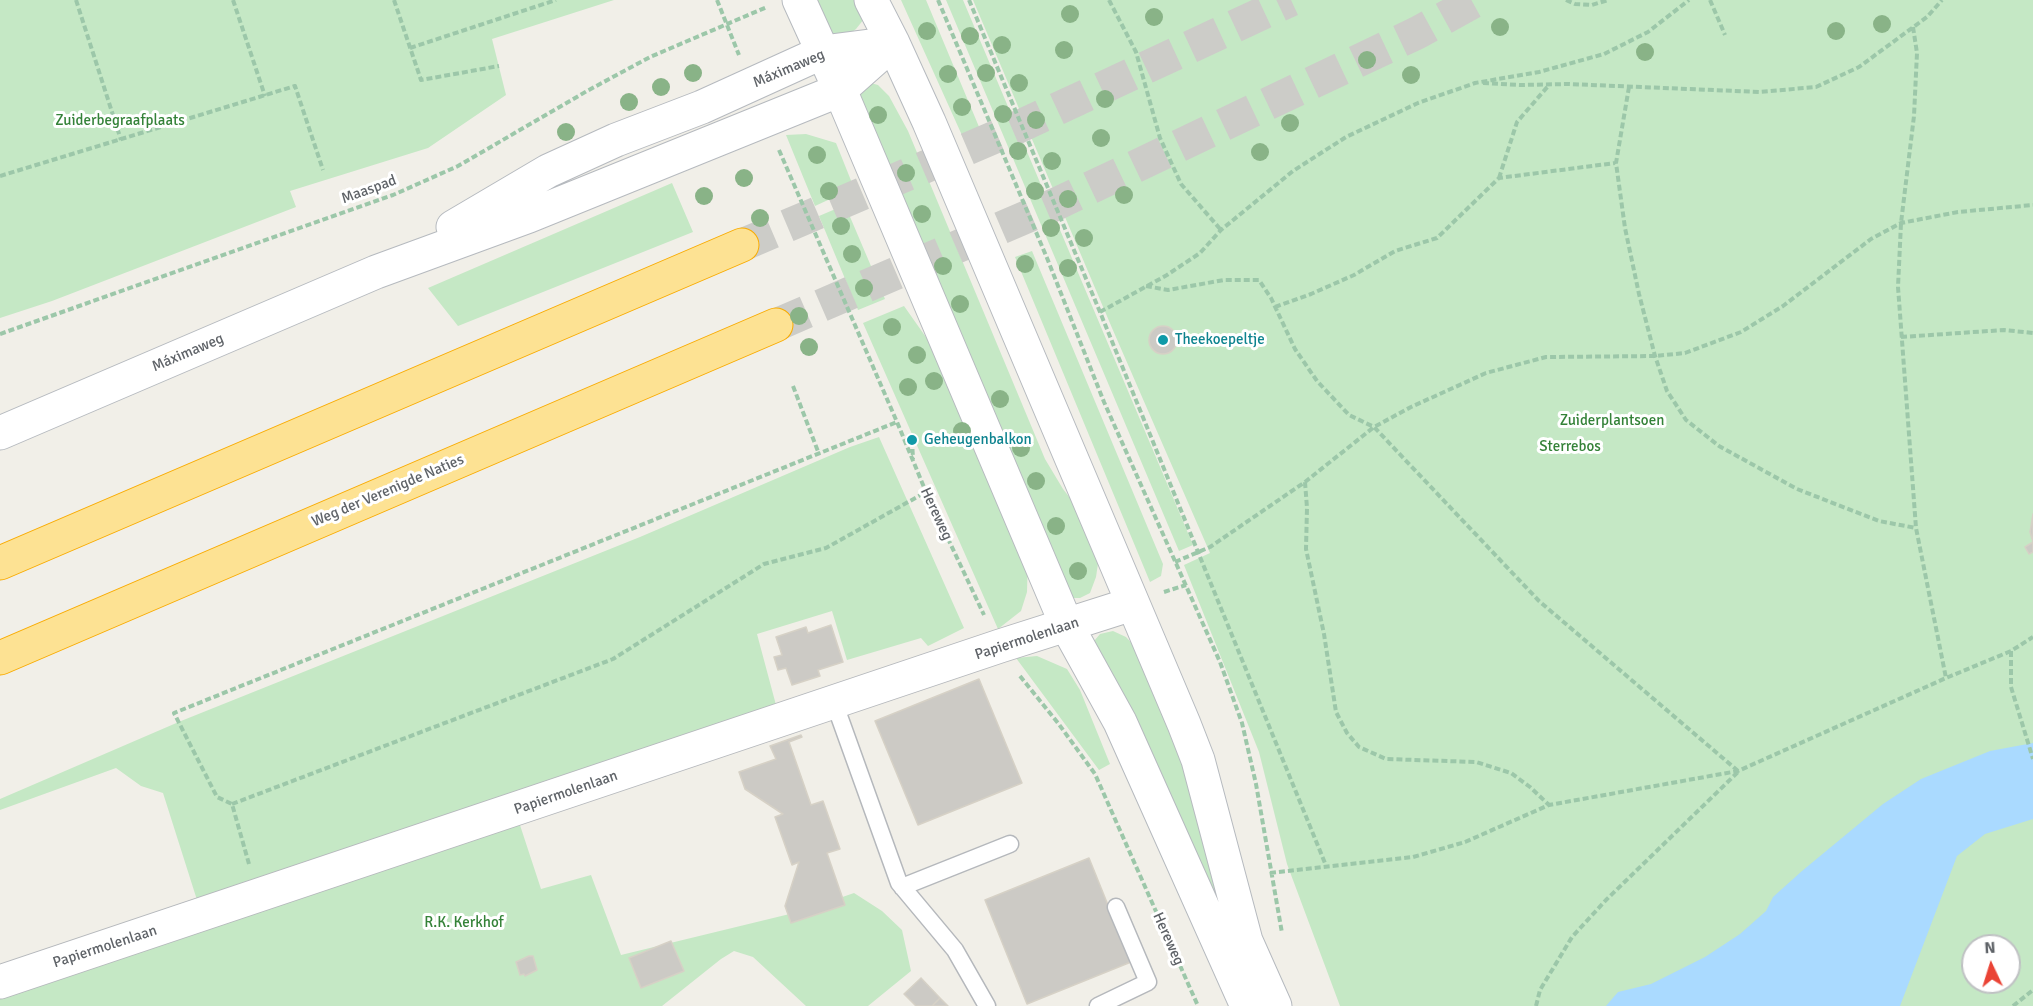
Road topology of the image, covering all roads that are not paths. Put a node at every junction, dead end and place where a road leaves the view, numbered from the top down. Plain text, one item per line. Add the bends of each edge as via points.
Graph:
1 (871, 0) edge
2 (786, 2) edge
3 (893, 43) junction
4 (823, 52) junction
5 (840, 90) junction
6 (742, 245) tunnel mouth
7 (376, 272) junction
8 (776, 325) tunnel mouth
9 (0, 434) edge
10 (0, 563) edge
11 (1132, 604) junction
12 (1067, 626) junction
13 (0, 658) edge
14 (834, 702) junction
15 (1010, 844) dead end
16 (902, 887) junction
17 (1116, 907) dead end
18 (0, 982) edge
19 (987, 1006) edge
20 (1098, 1006) edge
21 (1246, 1006) edge
22 (1275, 1006) edge

1 - 3 main road
2 - 4 main road
3 - 4 main road, Máximaweg
3 - 5 main road, Máximaweg
3 - 11 main road
4 - 5 main road
4 - 7 main road, Máximaweg via 548,171
5 - 7 main road, Máximaweg via 529,216
5 - 12 main road
6 - 10 highway
7 - 9 main road, Máximaweg
8 - 13 highway, Weg der Verenigde Naties
11 - 12 main road, Papiermolenlaan
11 - 22 main road via 1198,760 1246,941
12 - 14 main road, Papiermolenlaan
12 - 21 main road via 1120,722
14 - 16 lane
14 - 18 main road, Papiermolenlaan
15 - 16 lane
16 - 19 lane via 955,950
17 - 20 lane via 1148,982

